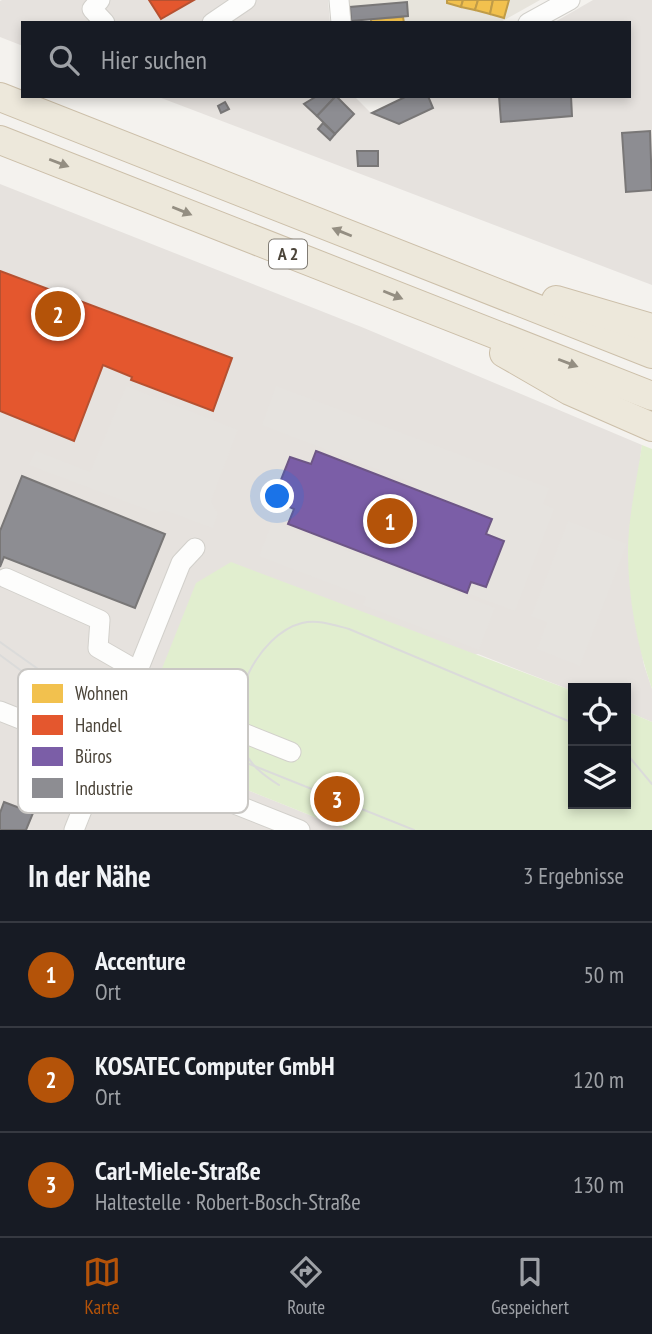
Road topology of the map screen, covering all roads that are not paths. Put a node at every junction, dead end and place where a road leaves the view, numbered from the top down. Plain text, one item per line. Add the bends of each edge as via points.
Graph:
1 (100, 0) edge
2 (246, 0) edge
3 (339, 0) edge
4 (570, 0) edge
5 (103, 21) edge
6 (215, 21) edge
7 (341, 21) edge
8 (532, 21) edge
9 (0, 97) edge
10 (0, 140) edge
11 (405, 257) junction
12 (458, 321) junction
13 (652, 328) edge
14 (652, 355) edge
15 (652, 396) edge
16 (652, 427) edge
17 (195, 548) dead end
18 (6, 578) dead end
19 (122, 669) edge
20 (139, 669) edge
21 (0, 711) edge
22 (18, 718) edge
23 (248, 732) edge
24 (290, 752) dead end
25 (248, 809) edge
26 (81, 813) edge
27 (74, 830) edge
28 (300, 830) edge

1 - 5 street via 92,9
2 - 6 street
3 - 7 street
4 - 8 street
11 -> 9 highway, A 2
10 -> 12 highway, A 2
11 - 13 highway
11 - 14 highway, A 2
12 -> 15 highway, A 2
12 - 16 highway via 570,391
17 - 20 street via 181,563
18 - 19 street via 100,620 98,648
21 - 22 street
23 - 24 street
25 - 28 street
26 - 27 street

